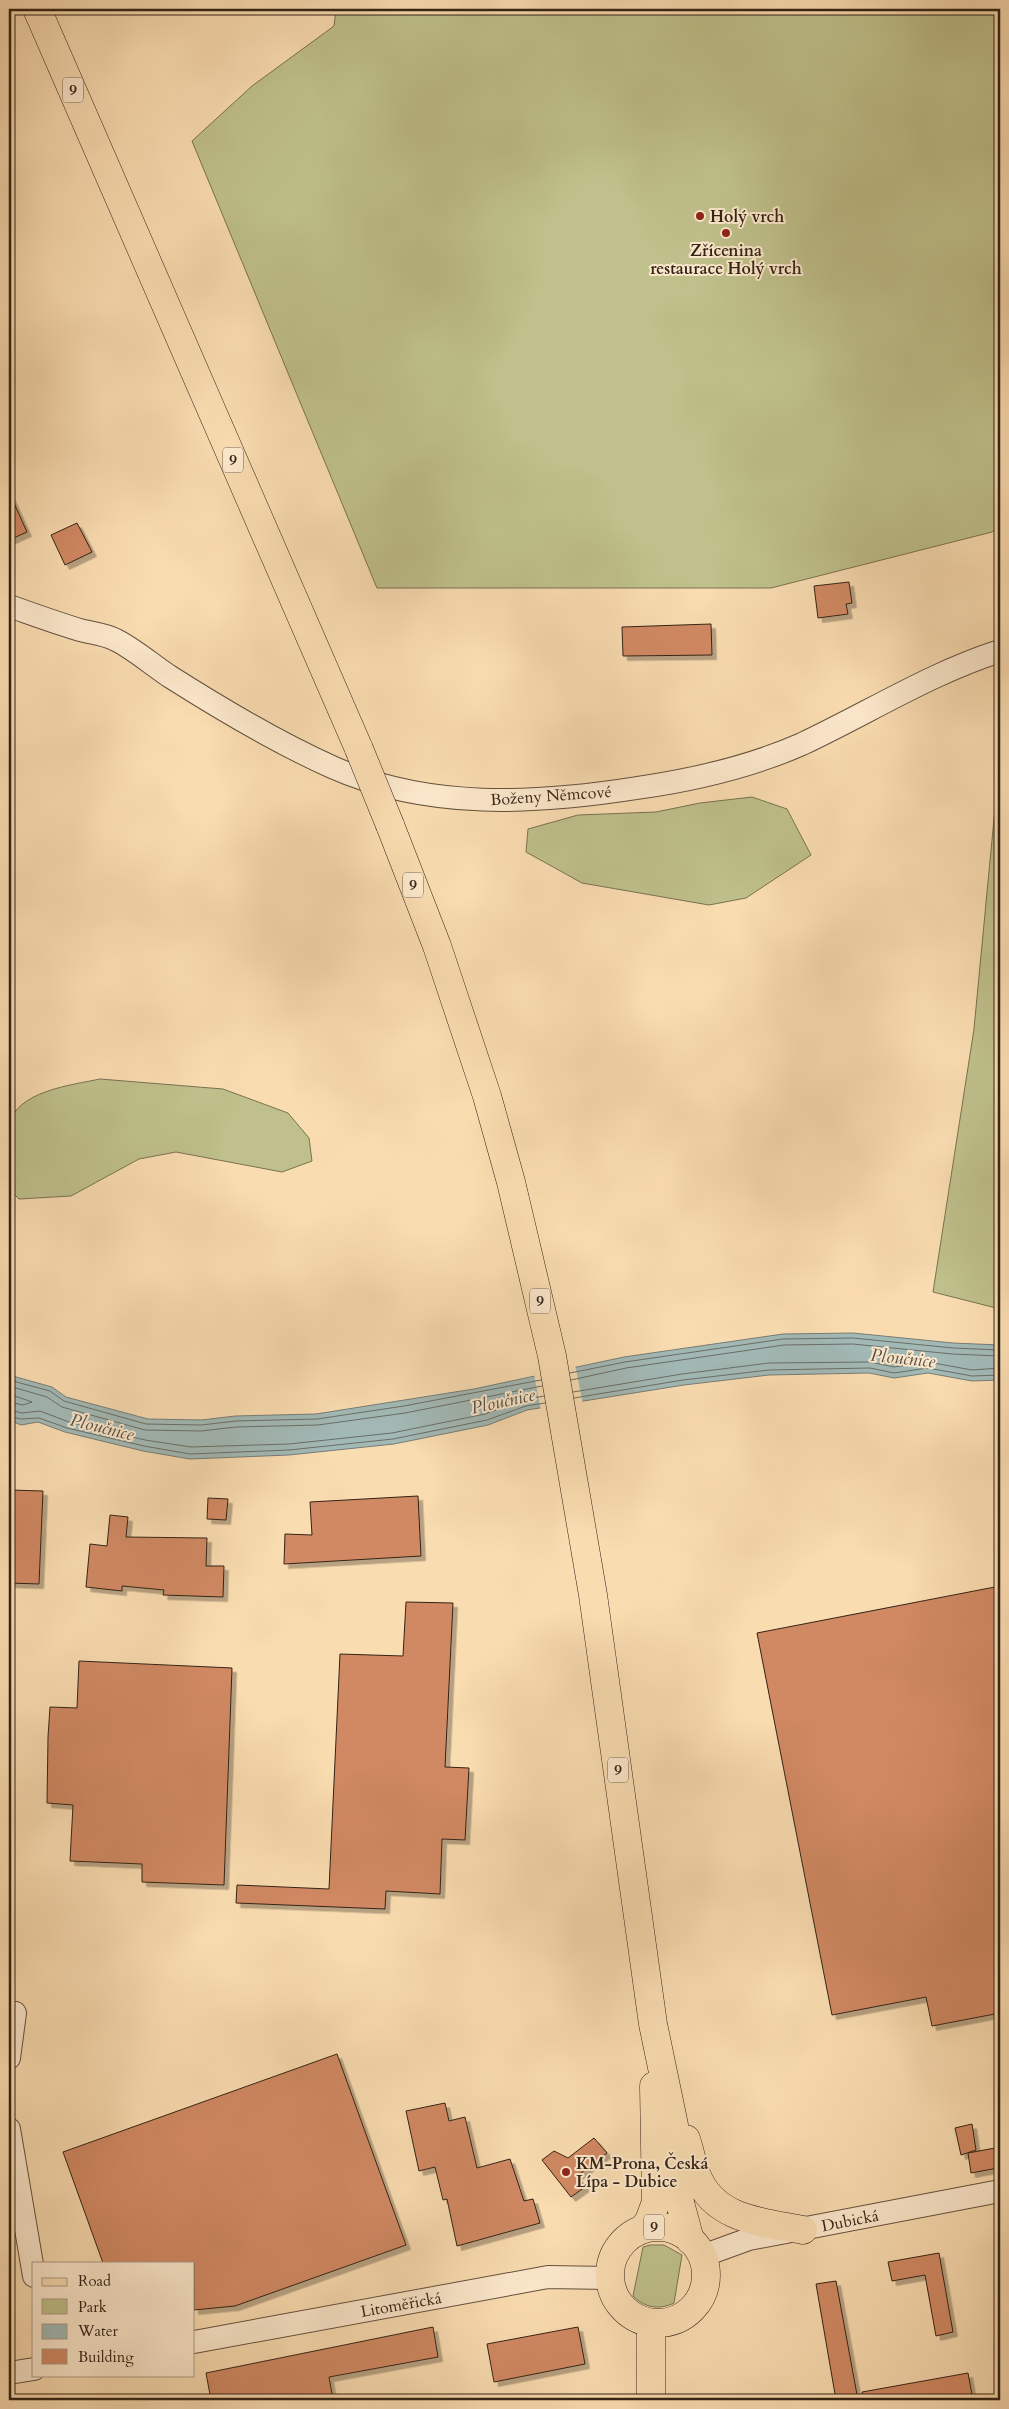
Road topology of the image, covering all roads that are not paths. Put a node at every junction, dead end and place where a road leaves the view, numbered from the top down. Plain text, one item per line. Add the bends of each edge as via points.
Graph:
1 (37, 9) edge
2 (9, 606) edge
3 (1000, 651) edge
4 (15, 2013) dead end
5 (653, 2024) junction
6 (9, 2058) edge
7 (9, 2129) edge
8 (1000, 2191) edge
9 (643, 2229) junction
10 (802, 2230) junction
11 (696, 2248) junction
12 (32, 2264) edge
13 (609, 2278) junction
14 (650, 2323) junction
15 (195, 2342) edge
16 (32, 2369) edge
17 (9, 2373) edge
18 (651, 2400) edge

1 - 5 main road, 9, bridge via 359,748 437,946 475,1058 511,1182 552,1356 593,1595
2 - 3 street, Boženy Němcové via 82,631 114,638 222,708 334,768 396,789 491,801 588,796 679,782 745,765 800,744 929,680
4 - 6 street
5 - 9 main road, 9 via 657,2192 654,2211
5 - 10 main road via 695,2169 706,2192 717,2204 742,2218
5 - 11 main road, 9 via 674,2125 679,2199
7 - 12 street
8 - 10 street, Dubická
9 - 11 main road, 9 via 672,2229
9 - 13 main road, 9 via 618,2248 611,2262
10 - 11 street, Dubická
11 - 14 main road, 9 via 706,2276 702,2296 681,2318
13 - 14 main road via 615,2299 622,2308
13 - 15 street, Litoměřická via 548,2277
14 - 18 main road
16 - 17 street

